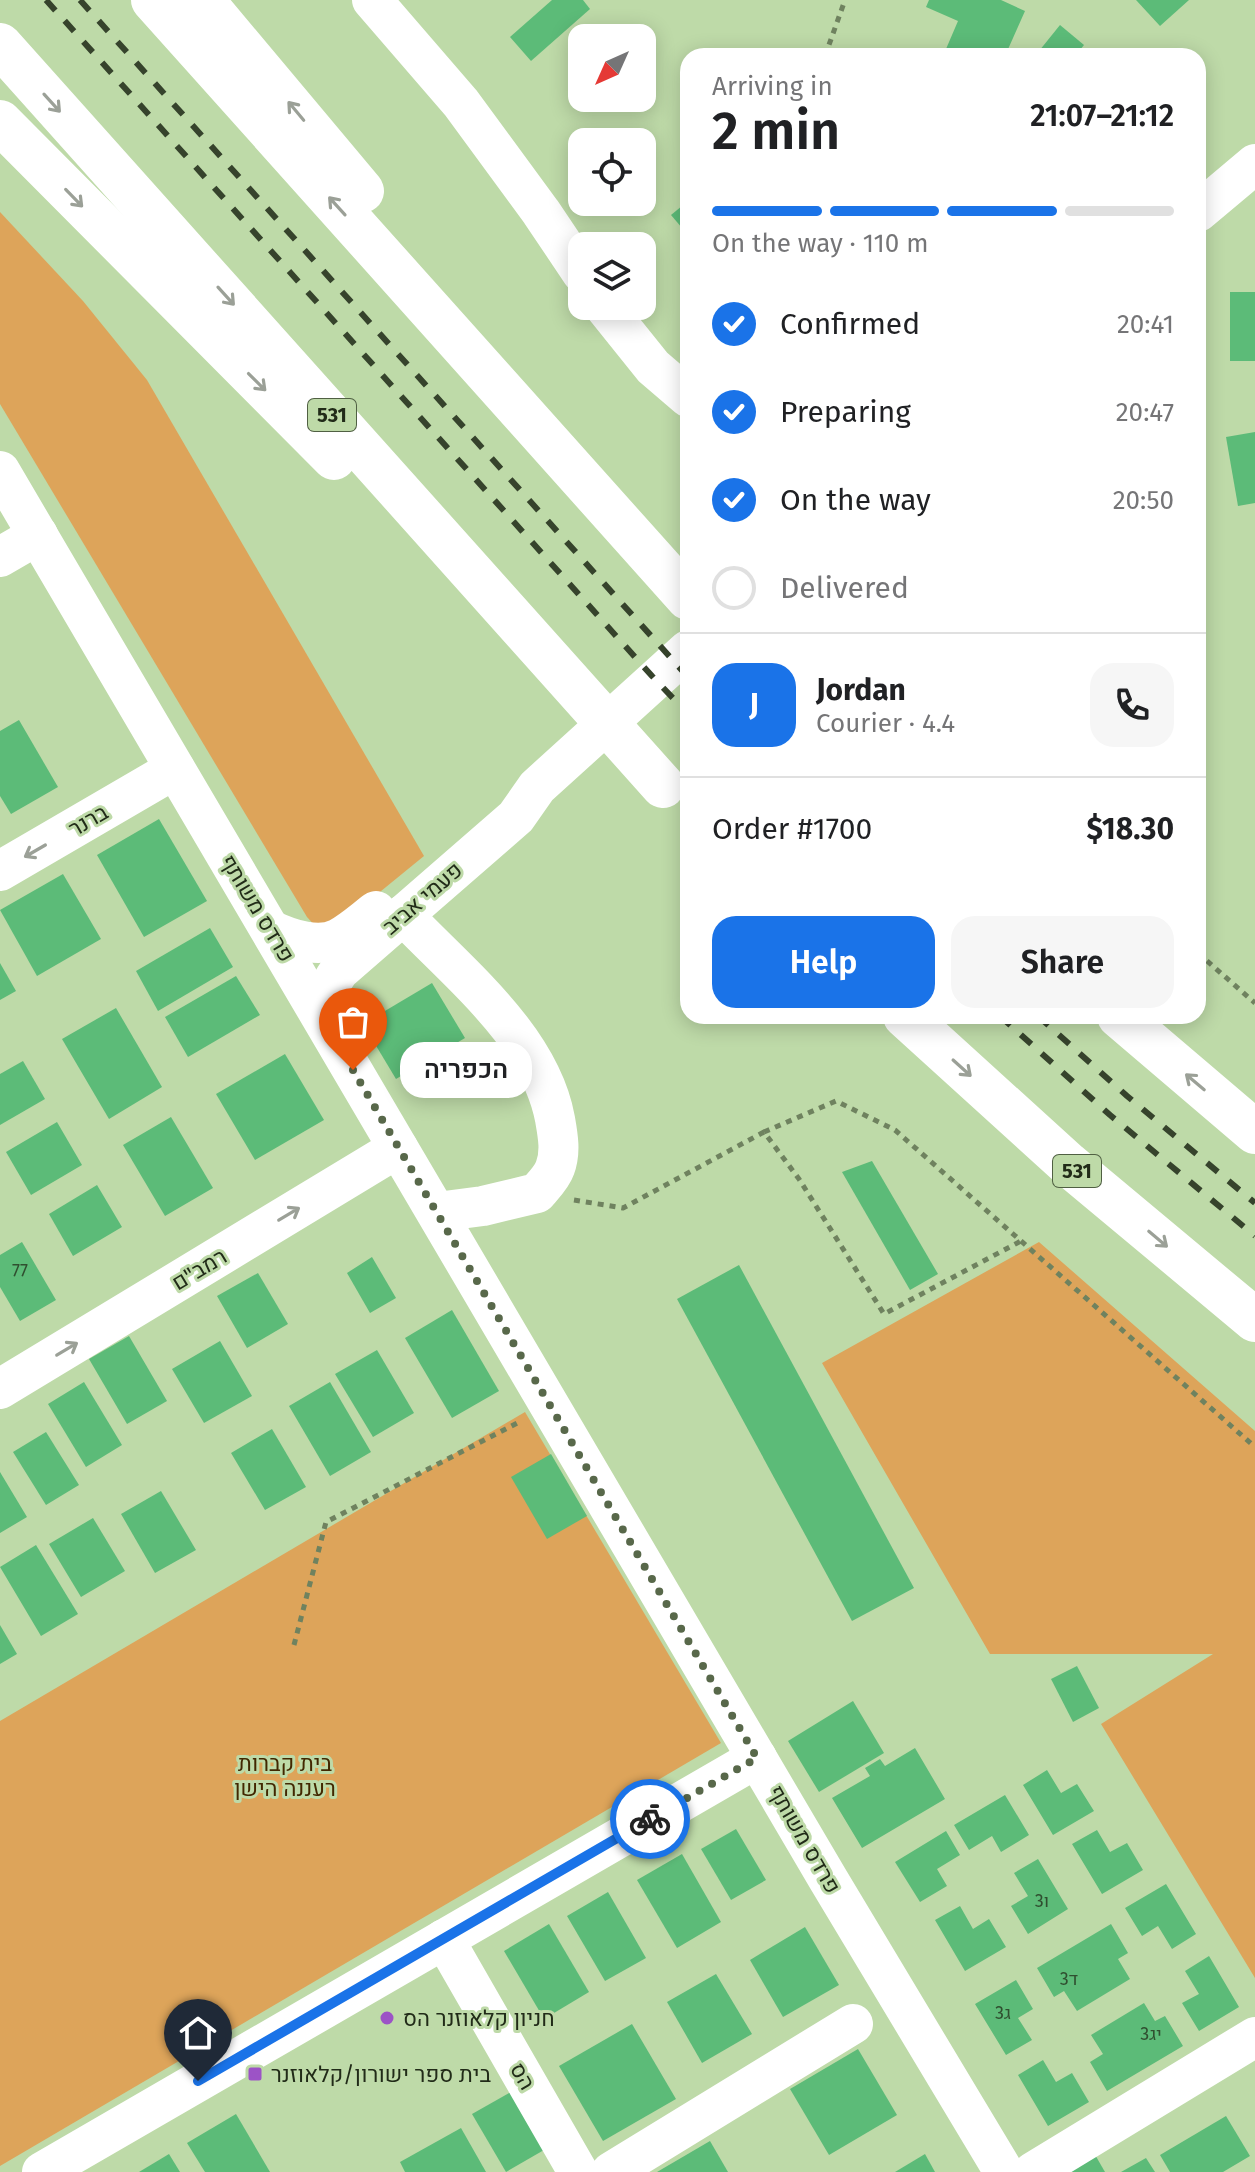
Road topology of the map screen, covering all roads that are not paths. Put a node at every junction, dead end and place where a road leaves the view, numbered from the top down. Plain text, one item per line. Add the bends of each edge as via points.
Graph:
1 (153, 0) edge
2 (202, 0) edge
3 (372, 0) edge
4 (0, 45) edge
5 (0, 122) edge
6 (1255, 164) edge
7 (1206, 205) edge
8 (568, 252) edge
9 (615, 320) edge
10 (680, 390) edge
11 (0, 471) edge
12 (38, 535) junction
13 (0, 557) edge
14 (680, 568) edge
15 (680, 589) edge
16 (680, 657) edge
17 (175, 769) junction
18 (537, 787) junction
19 (676, 798) edge
20 (0, 871) edge
21 (403, 915) junction
22 (271, 930) junction
23 (323, 1018) junction
24 (914, 1024) edge
25 (1128, 1024) edge
26 (1255, 1132) edge
27 (398, 1148) junction
28 (437, 1212) junction
29 (1255, 1320) edge
30 (0, 1389) edge
31 (757, 1758) junction
32 (444, 1939) junction
33 (853, 2024) dead end
34 (1255, 2037) edge
35 (42, 2172) edge
36 (578, 2172) edge
37 (611, 2172) edge
38 (1004, 2172) edge
39 (1033, 2172) edge

15 -> 1 highway
14 -> 2 highway
3 - 8 street via 461,103
4 -> 19 highway, 531
5 -> 19 highway
6 - 7 street
9 - 10 street via 653,367
11 - 12 street, פרדס משותף
12 - 13 street
12 - 17 street, פרדס משותף
16 - 18 street, פעמי אביב
17 -> 20 street, ברנר
17 - 22 street, פרדס משותף
18 - 21 street, פעמי אביב via 516,817
18 - 22 street, פעמי אביב via 496,813 338,939 303,941
21 - 23 street, פעמי אביב via 339,971 328,986
21 - 28 street via 477,988 531,1056 551,1100 559,1143 555,1170 537,1193
22 - 23 street, פרדס משותף
23 - 27 street, פרדס משותף
24 -> 29 highway, 531 via 1068,1164
26 -> 25 highway
27 - 28 street, פרדס משותף
30 -> 27 street, רמב"ם
28 - 31 street, פרדס משותף
31 - 32 street
31 - 38 street, פרדס משותף
32 - 35 street
32 - 36 street, הס
33 - 37 street
34 - 39 street

